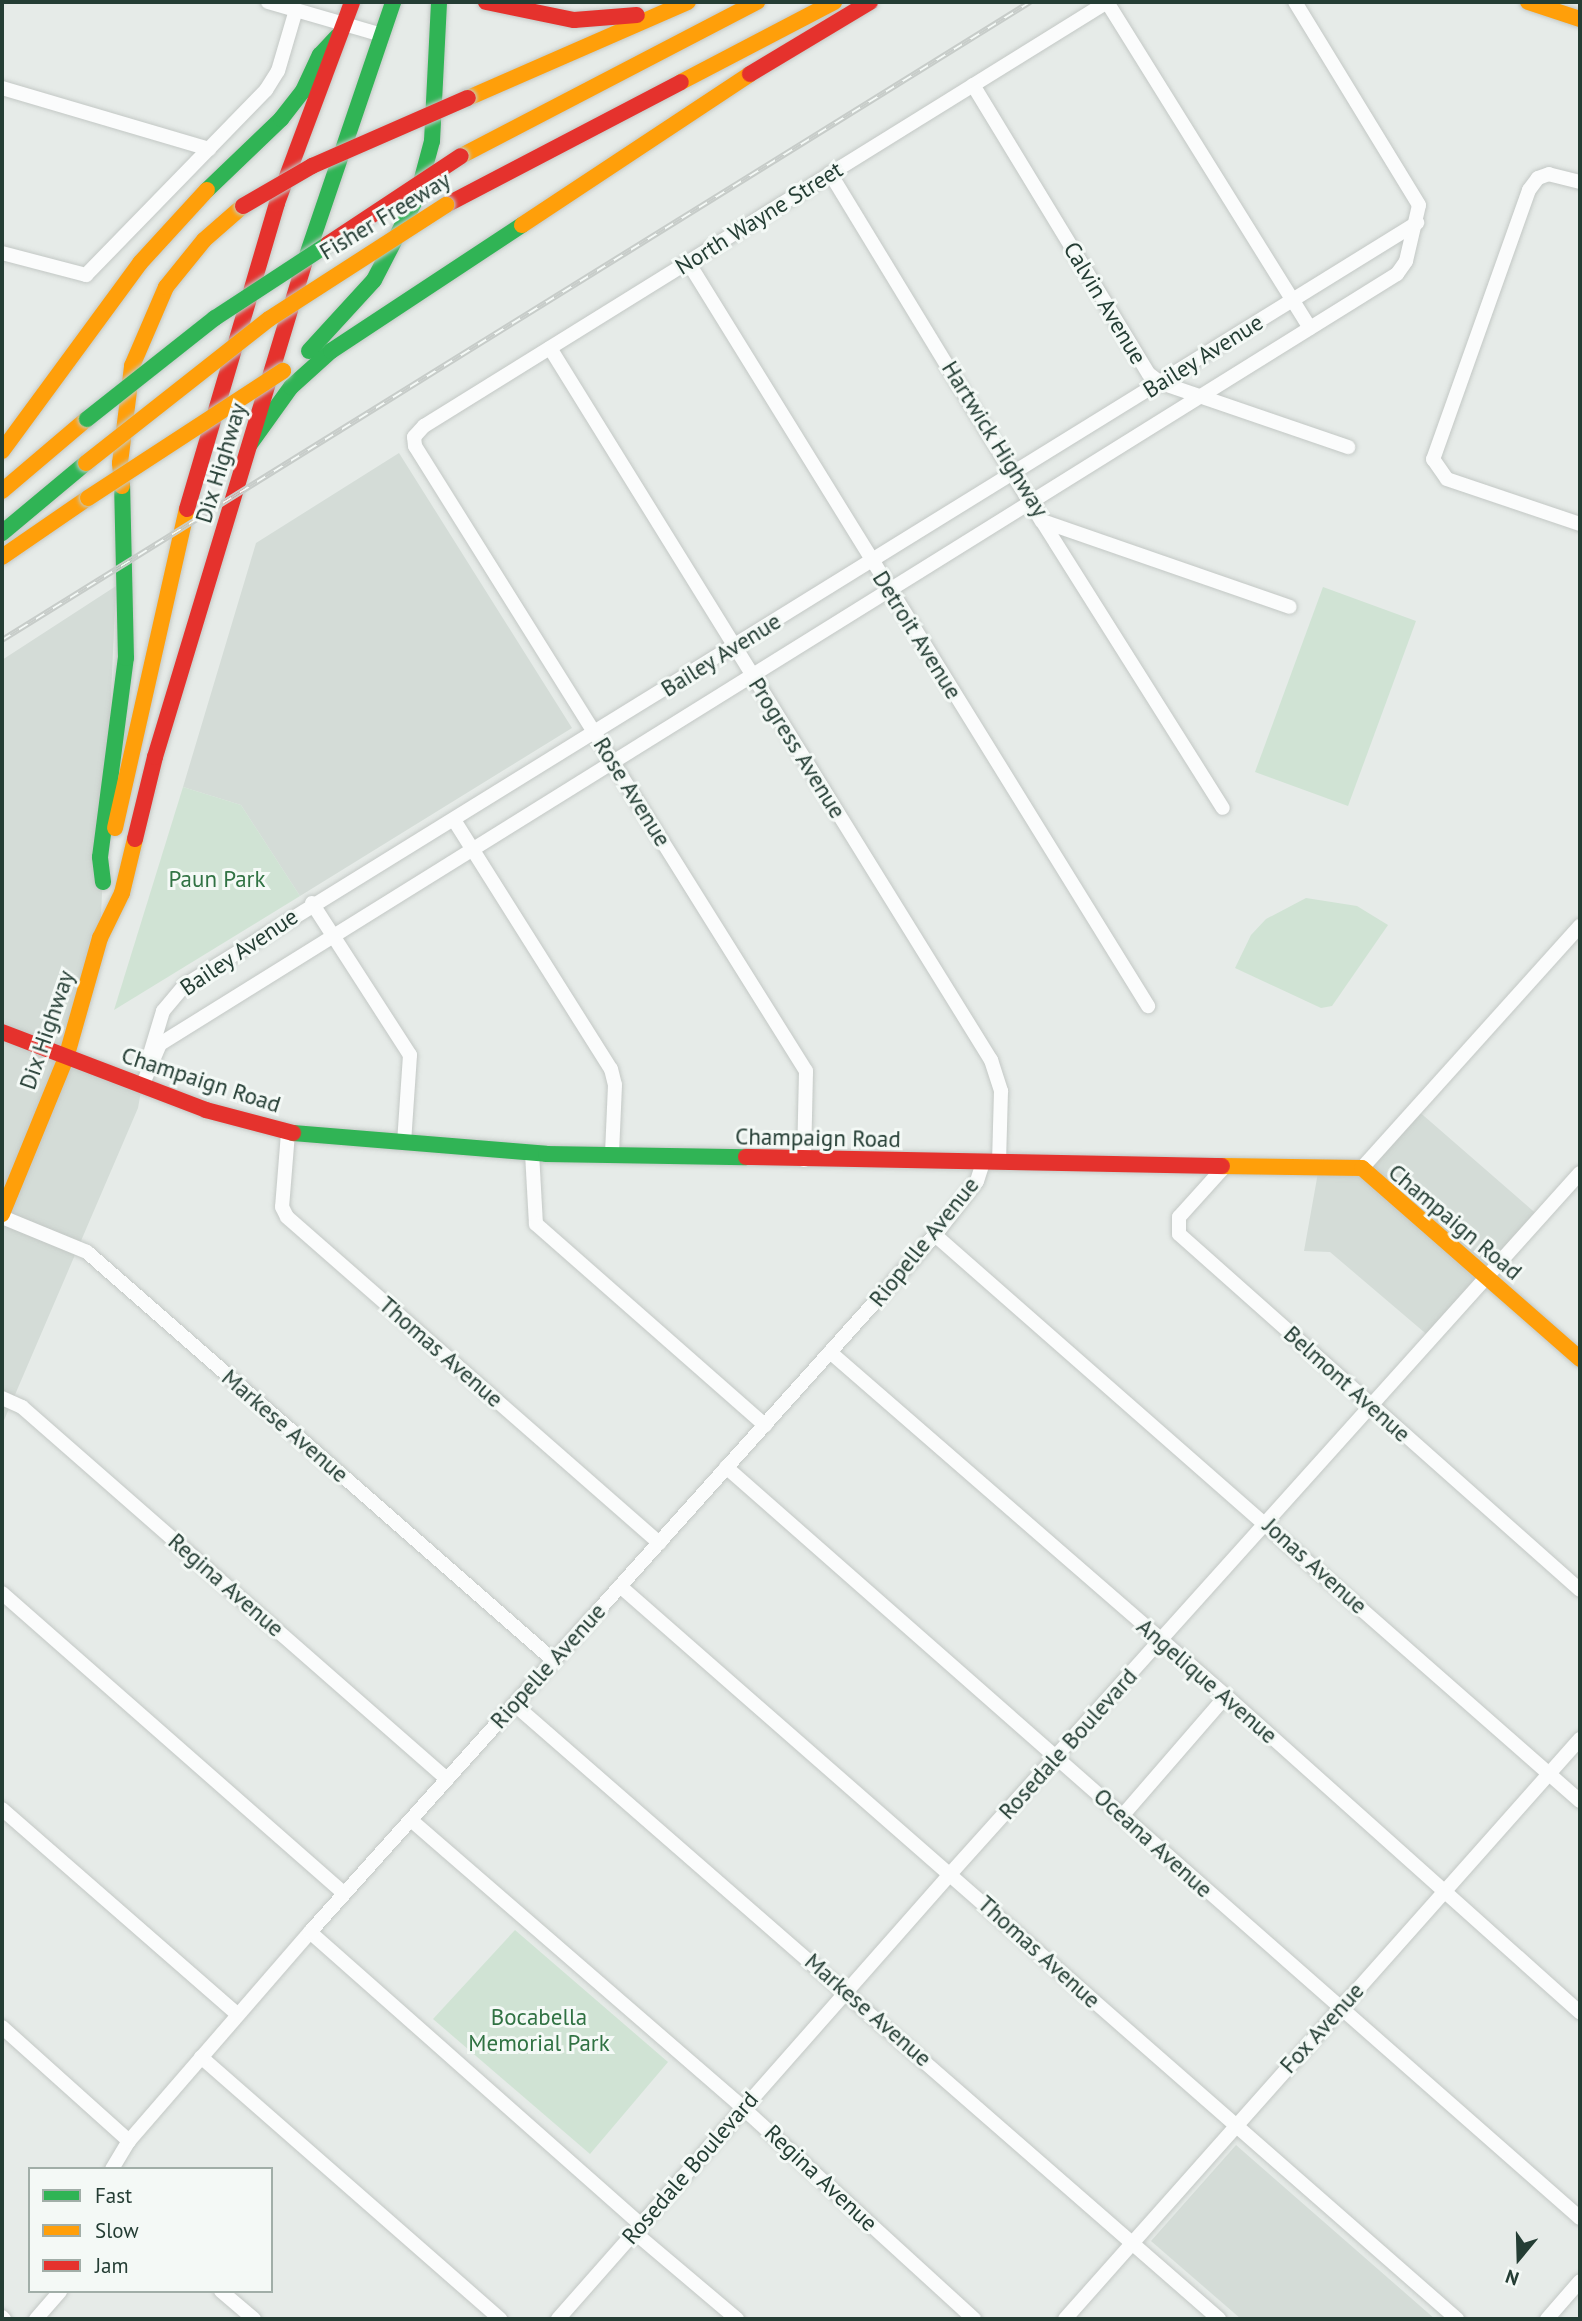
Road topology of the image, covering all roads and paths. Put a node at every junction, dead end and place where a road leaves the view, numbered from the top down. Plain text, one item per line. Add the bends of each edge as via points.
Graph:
1 (268, 2) edge
2 (352, 2) edge
3 (393, 2) edge
4 (439, 2) edge
5 (486, 2) edge
6 (687, 2) edge
7 (757, 2) edge
8 (834, 2) edge
9 (870, 2) edge
10 (1107, 2) edge
11 (1295, 2) edge
12 (1528, 2) edge
13 (296, 10) junction
14 (1580, 19) edge
15 (341, 30) junction
16 (382, 35) junction
17 (972, 85) junction
18 (2, 88) edge
19 (209, 149) junction
20 (830, 173) junction
21 (1580, 182) edge
22 (1417, 223) junction
23 (2, 253) edge
24 (688, 261) junction
25 (1292, 300) junction
26 (1310, 328) junction
27 (550, 348) junction
28 (1161, 383) junction
29 (1204, 397) junction
30 (414, 437) joint
31 (250, 444) junction
32 (1348, 447) dead end
33 (2, 451) edge
34 (1016, 472) junction
35 (2, 491) edge
36 (1031, 501) junction
37 (1042, 522) junction
38 (1580, 524) edge
39 (2, 533) edge
40 (2, 557) edge
41 (871, 561) junction
42 (888, 589) junction
43 (1290, 607) dead end
44 (734, 647) junction
45 (752, 674) junction
46 (595, 733) junction
47 (613, 760) junction
48 (1223, 808) dead end
49 (454, 820) junction
50 (473, 848) junction
51 (103, 882) junction
52 (312, 904) junction
53 (1580, 926) edge
54 (335, 933) junction
55 (100, 938) junction
56 (1148, 1006) dead end
57 (2, 1032) edge
58 (66, 1058) junction
59 (142, 1086) junction
60 (288, 1133) junction
61 (404, 1142) junction
62 (532, 1153) junction
63 (612, 1156) junction
64 (804, 1160) junction
65 (991, 1162) junction
66 (1226, 1166) junction
67 (1362, 1168) junction
68 (1580, 1172) edge
69 (2, 1215) edge
70 (935, 1235) junction
71 (1485, 1278) junction
72 (830, 1352) junction
73 (1580, 1359) edge
74 (2, 1398) edge
75 (1371, 1405) junction
76 (765, 1425) junction
77 (726, 1467) junction
78 (1266, 1523) junction
79 (659, 1543) junction
80 (620, 1586) junction
81 (1580, 1590) edge
82 (2, 1593) edge
83 (1162, 1641) junction
84 (554, 1660) junction
85 (1226, 1696) junction
86 (515, 1704) junction
87 (1580, 1739) edge
88 (1056, 1756) junction
89 (1549, 1774) junction
90 (446, 1779) junction
91 (1580, 1801) edge
92 (2, 1809) edge
93 (1123, 1815) junction
94 (411, 1820) junction
95 (951, 1873) junction
96 (344, 1893) junction
97 (1443, 1893) junction
98 (310, 1932) junction
99 (847, 1991) junction
100 (1340, 2008) junction
101 (1580, 2012) edge
102 (238, 2015) junction
103 (2, 2027) edge
104 (201, 2057) junction
105 (743, 2108) junction
106 (1235, 2125) junction
107 (129, 2141) junction
108 (113, 2167) edge
109 (1580, 2218) edge
110 (637, 2228) junction
111 (1132, 2243) junction
112 (1580, 2281) edge
113 (58, 2293) edge
114 (223, 2293) edge
115 (36, 2319) edge
116 (254, 2319) edge
117 (500, 2319) edge
118 (558, 2319) edge
119 (737, 2319) edge
120 (974, 2319) edge
121 (1065, 2319) edge
122 (1219, 2319) edge
123 (1457, 2319) edge
124 (1547, 2319) edge

1 - 13 street
2 - 15 main road, Dix Highway
3 - 16 main road, Dix Highway
4 - 40 main road, bridge via 432,141 417,197 392,251 362,296 283,371
5 - 6 main road via 553,18 595,21
6 - 51 main road, bridge via 313,166 243,206 204,240 166,287 132,366 120,463 127,573 126,658 100,857
7 - 35 main road, Fisher Freeway, bridge via 461,156 215,318
8 - 39 main road, Fisher Freeway, bridge via 446,205 269,319
9 - 31 main road via 752,73 331,351 291,387
10 - 17 street, North Wayne Street
10 - 25 street
11 - 22 street via 1416,200
12 - 14 main road
13 - 15 street
13 - 19 street via 272,82
15 - 16 street
15 - 33 main road via 320,55 303,91 281,120 176,220 140,264
15 - 51 main road, Dix Highway via 276,203 183,522
16 - 31 main road, Dix Highway via 324,196
17 - 20 street, North Wayne Street
17 - 28 street, Calvin Avenue via 1149,374
18 - 19 street
19 - 23 street via 86,275
20 - 24 street, North Wayne Street
20 - 34 street, Hartwick Highway
21 - 38 street via 1559,175 1541,176 1529,190 1434,450 1435,467 1447,479
22 - 25 street, Bailey Avenue
22 - 26 street, Bailey Avenue via 1398,274
24 - 27 street, North Wayne Street
24 - 41 street, Detroit Avenue
25 - 26 street
25 - 28 street, Bailey Avenue
26 - 29 street, Bailey Avenue
27 - 30 street, North Wayne Street via 424,426
27 - 44 street, Progress Avenue
28 - 29 street, Calvin Avenue
28 - 34 street, Bailey Avenue
29 - 32 street, Calvin Avenue
29 - 36 street, Bailey Avenue
30 - 46 street, Rose Avenue via 415,446
31 - 55 main road, Dix Highway via 155,757 122,893
34 - 36 street, Hartwick Highway
34 - 41 street, Bailey Avenue
36 - 37 street, Hartwick Highway
36 - 42 street, Bailey Avenue
37 - 43 street, Hartwick Highway
37 - 48 street
41 - 42 street, Detroit Avenue
41 - 44 street, Bailey Avenue
42 - 45 street, Bailey Avenue
42 - 56 street, Detroit Avenue
44 - 45 street, Progress Avenue
44 - 46 street, Bailey Avenue
45 - 47 street, Bailey Avenue
45 - 65 street, Progress Avenue via 991,1059 1001,1091
46 - 47 street, Rose Avenue
46 - 49 street, Bailey Avenue
47 - 50 street, Bailey Avenue
47 - 64 street, Rose Avenue via 806,1071
49 - 50 street
49 - 52 street, Bailey Avenue
50 - 54 street, Bailey Avenue
50 - 63 street via 611,1069 615,1085
51 - 55 main road, Dix Highway
52 - 54 street
52 - 59 street, Bailey Avenue via 174,993 155,1031
53 - 67 street
54 - 59 street, Bailey Avenue via 160,1044
54 - 61 street via 410,1055
55 - 58 main road, Dix Highway
57 - 58 main road, Champaign Road
58 - 59 main road, Champaign Road
58 - 69 main road, Dix Highway
59 - 60 main road, Champaign Road
60 - 61 main road, Champaign Road
60 - 79 street, Thomas Avenue via 282,1207 287,1217
61 - 62 main road, Champaign Road
62 - 63 main road, Champaign Road
62 - 76 street via 536,1224
63 - 64 main road, Champaign Road
64 - 65 main road, Champaign Road
65 - 66 main road, Champaign Road
65 - 70 street, Riopelle Avenue
66 - 67 main road, Champaign Road
66 - 75 street, Belmont Avenue via 1179,1217 1179,1234
67 - 71 main road, Champaign Road
68 - 71 street, Rosedale Boulevard
69 - 84 street, Markese Avenue via 87,1252
70 - 72 street, Riopelle Avenue
70 - 78 street, Jonas Avenue
71 - 73 main road, Champaign Road
71 - 75 street, Rosedale Boulevard
72 - 76 street, Riopelle Avenue
72 - 83 street, Angelique Avenue
74 - 90 street, Regina Avenue via 22,1407
75 - 78 street, Rosedale Boulevard
75 - 81 street, Belmont Avenue
76 - 77 street, Riopelle Avenue
77 - 79 street, Riopelle Avenue
77 - 88 street, Oceana Avenue
78 - 83 street, Rosedale Boulevard
78 - 89 street, Jonas Avenue
79 - 80 street, Riopelle Avenue
80 - 84 street, Riopelle Avenue
80 - 95 street, Thomas Avenue
82 - 96 street
83 - 85 street, Angelique Avenue
83 - 88 street, Rosedale Boulevard
84 - 86 street, Riopelle Avenue
85 - 93 street
85 - 97 street, Angelique Avenue
86 - 90 street, Riopelle Avenue
86 - 99 street, Markese Avenue
87 - 89 street, Fox Avenue
88 - 93 street, Oceana Avenue
88 - 95 street, Rosedale Boulevard
89 - 91 street, Jonas Avenue
89 - 97 street, Fox Avenue
90 - 94 street, Riopelle Avenue
92 - 102 street
93 - 100 street, Oceana Avenue
94 - 96 street, Riopelle Avenue
94 - 105 street, Regina Avenue
95 - 99 street, Rosedale Boulevard
95 - 106 street, Thomas Avenue
96 - 98 street, Riopelle Avenue
97 - 100 street, Fox Avenue
97 - 101 street, Angelique Avenue
98 - 102 street, Riopelle Avenue
98 - 110 street
99 - 105 street, Rosedale Boulevard
99 - 111 street, Markese Avenue
100 - 106 street, Fox Avenue
100 - 109 street, Oceana Avenue
102 - 104 street, Riopelle Avenue
103 - 107 street
104 - 107 street, Riopelle Avenue
104 - 117 street
105 - 110 street, Rosedale Boulevard
105 - 120 street, Regina Avenue
106 - 111 street, Fox Avenue
106 - 123 street, Thomas Avenue
107 - 108 street, Riopelle Avenue
110 - 118 street, Rosedale Boulevard
110 - 119 street
111 - 121 street, Fox Avenue
111 - 122 street, Markese Avenue
112 - 124 street
113 - 115 street
114 - 116 street

